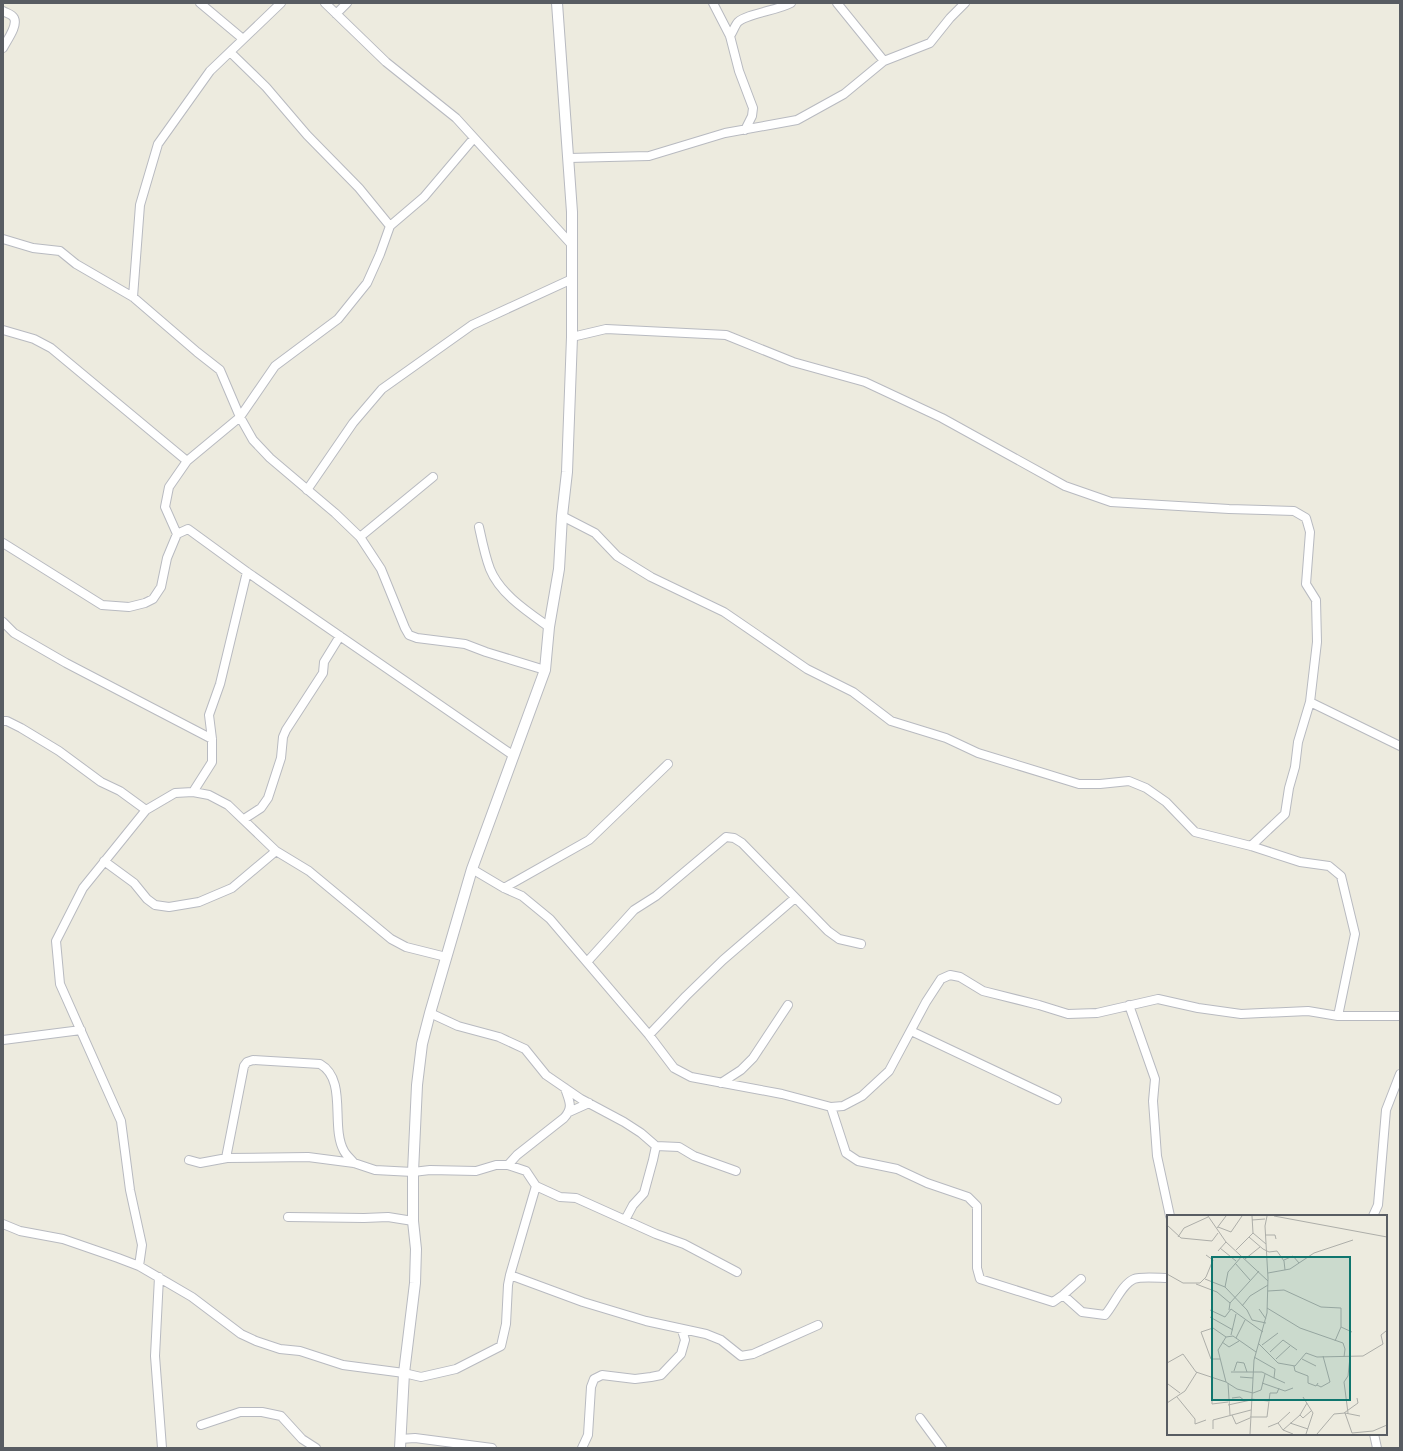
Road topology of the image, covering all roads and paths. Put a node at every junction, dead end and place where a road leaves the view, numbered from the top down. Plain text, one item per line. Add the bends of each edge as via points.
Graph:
1 (200, 3) edge
2 (281, 3) edge
3 (325, 3) edge
4 (347, 3) edge
5 (557, 3) edge
6 (713, 3) edge
7 (791, 3) edge
8 (837, 3) edge
9 (965, 3) edge
10 (3, 11) edge
11 (336, 14) junction
12 (730, 36) junction
13 (243, 39) junction
14 (3, 48) edge
15 (230, 52) junction
16 (884, 61) junction
17 (745, 130) junction
18 (474, 138) junction
19 (569, 158) junction
20 (390, 226) junction
21 (3, 239) edge
22 (572, 245) junction
23 (572, 279) junction
24 (133, 297) junction
25 (3, 330) edge
26 (572, 336) junction
27 (240, 417) junction
28 (187, 461) junction
29 (433, 477) dead end
30 (307, 490) junction
31 (562, 516) junction
32 (479, 527) dead end
33 (177, 534) junction
34 (360, 536) junction
35 (3, 543) edge
36 (247, 572) junction
37 (3, 622) edge
38 (549, 627) junction
39 (340, 636) junction
40 (545, 670) junction
41 (1310, 702) junction
42 (3, 721) edge
43 (212, 739) junction
44 (1400, 746) edge
45 (514, 756) junction
46 (668, 764) dead end
47 (193, 792) junction
48 (146, 810) junction
49 (244, 819) junction
50 (1251, 846) junction
51 (276, 851) junction
52 (104, 861) junction
53 (472, 869) junction
54 (504, 888) junction
55 (795, 898) junction
56 (861, 944) dead end
57 (446, 957) junction
58 (587, 962) junction
59 (788, 1005) dead end
60 (1129, 1005) junction
61 (430, 1013) junction
62 (1338, 1016) junction
63 (1400, 1016) edge
64 (81, 1030) junction
65 (911, 1031) junction
66 (649, 1035) junction
67 (3, 1040) edge
68 (1400, 1074) edge
69 (721, 1083) junction
70 (564, 1088) junction
71 (1057, 1100) dead end
72 (589, 1103) junction
73 (831, 1106) junction
74 (570, 1112) junction
75 (656, 1146) junction
76 (226, 1158) junction
77 (190, 1160) dead end
78 (354, 1163) junction
79 (508, 1165) junction
80 (736, 1171) dead end
81 (413, 1172) junction
82 (536, 1186) junction
83 (1170, 1215) edge
84 (1374, 1215) edge
85 (288, 1217) dead end
86 (413, 1220) junction
87 (625, 1220) junction
88 (3, 1224) edge
89 (139, 1266) junction
90 (738, 1272) dead end
91 (510, 1275) junction
92 (159, 1277) junction
93 (1167, 1278) edge
94 (1081, 1279) dead end
95 (1063, 1295) junction
96 (818, 1325) dead end
97 (682, 1330) junction
98 (404, 1373) junction
99 (920, 1418) dead end
100 (201, 1426) dead end
101 (1374, 1435) edge
102 (400, 1444) edge
103 (162, 1448) edge
104 (316, 1448) edge
105 (492, 1448) edge
106 (582, 1448) edge
107 (942, 1448) edge
108 (1377, 1448) edge

1 - 13 street
2 - 13 street
3 - 11 street
4 - 11 street
5 - 19 street
6 - 12 street
7 - 12 street via 738,22
8 - 16 street
9 - 16 street via 930,43
10 - 14 street via 12,15 14,19 14,25
11 - 18 street via 386,62 456,118
12 - 17 street via 739,71 753,108
13 - 15 street
15 - 20 street via 360,188
15 - 24 street via 210,71 158,144 140,205
16 - 17 street via 844,94 797,120
17 - 19 street via 724,133 648,156
18 - 20 street via 424,197
18 - 22 street
19 - 22 street
20 - 27 street via 367,283 338,319 275,366
21 - 24 street via 33,248 60,251 76,264
22 - 23 street
23 - 26 street
23 - 30 street via 472,325 382,389 353,423
24 - 27 street via 220,370
25 - 28 street via 34,339 51,348
26 - 31 street via 567,472
26 - 41 street via 606,329 726,335 793,362 865,382 942,418 1065,486 1111,502 1230,510 1294,511 1306,518 1310,532 1306,584 1316,600 1317,642
27 - 28 street
27 - 30 street via 253,440
28 - 33 street via 169,487 165,508
29 - 34 street
30 - 34 street
31 - 38 street via 559,569
31 - 50 street via 596,533 617,556 651,577 724,612 807,669 853,692 891,721 946,738 978,753 1079,784 1129,781 1146,788 1166,802 1195,832
32 - 38 street via 490,570 499,583 514,602
33 - 35 street via 167,558 161,587 153,599 145,604 129,607 102,605
33 - 36 street via 188,529
34 - 40 street via 381,569 409,635 465,644
36 - 39 street
36 - 43 street via 220,684 209,715
37 - 43 street via 14,632 66,663
38 - 40 street
39 - 45 street
39 - 49 street via 324,662 323,673 286,730 281,758 268,798 261,808
40 - 45 street
41 - 44 street
41 - 50 street via 1298,742 1285,814
42 - 48 street via 21,728 59,751 101,782 120,791
43 - 47 street via 212,762
45 - 53 street
46 - 54 street via 589,840
47 - 48 street via 175,793
47 - 49 street via 209,795 228,805
48 - 52 street
49 - 51 street
50 - 62 street via 1300,862 1329,866 1341,876 1355,934
51 - 52 street via 232,888 199,902 169,907 155,905 134,883
51 - 57 street via 308,871 391,938 406,947
52 - 64 street via 83,888 56,942 60,984
53 - 54 street
53 - 57 street
54 - 58 street via 522,896 550,919
55 - 56 street via 839,940
55 - 58 street via 742,843 726,837 656,896 634,910
55 - 66 street via 723,960
57 - 61 street
58 - 66 street
59 - 69 street via 753,1058 741,1070
60 - 62 street via 1158,999 1241,1014 1308,1011
60 - 65 street via 1097,1013 1068,1014 983,991 960,977 950,975 941,979 933,990
60 - 83 street via 1155,1079 1153,1101 1157,1156
61 - 70 street via 458,1026 525,1049 546,1075
61 - 81 street via 422,1044 417,1085
62 - 63 street
64 - 67 street
64 - 89 street via 121,1121 130,1190 142,1245
65 - 71 street
65 - 73 street via 889,1071 862,1096 843,1106
66 - 69 street via 674,1068 692,1077
68 - 84 street via 1386,1110 1378,1206
69 - 73 street
70 - 72 street
70 - 74 street
72 - 74 street
72 - 75 street via 624,1122
73 - 95 street via 846,1153 858,1161 897,1169 927,1183 968,1197 977,1206 977,1268 980,1279 1053,1302
74 - 79 street
75 - 80 street via 679,1147 694,1156
75 - 87 street via 644,1193 633,1205
76 - 77 street via 200,1164
76 - 78 street via 308,1157
76 - 78 street via 244,1066 253,1060 320,1064 327,1068 335,1087 338,1132 344,1152
78 - 81 street via 375,1170
79 - 81 street via 496,1165 476,1171
79 - 82 street via 526,1171
81 - 86 street
82 - 87 street via 560,1197 576,1198
82 - 91 street
85 - 86 street via 388,1217
86 - 98 street via 416,1249 415,1283
87 - 90 street via 684,1244
88 - 89 street via 20,1231 63,1239
89 - 92 street
91 - 97 street via 583,1302 646,1322
91 - 98 street via 506,1324 501,1346 456,1369 421,1377
92 - 98 street via 192,1297 241,1334 256,1341 280,1349 300,1351 343,1365
92 - 103 street via 155,1356
93 - 95 street via 1135,1278 1126,1285 1105,1315 1082,1312
94 - 95 street
96 - 97 street via 753,1354 741,1356 721,1340 706,1334
97 - 106 street via 685,1340 681,1354 661,1375 636,1379 602,1375 594,1379 591,1387 588,1435
98 - 102 street
99 - 107 street
100 - 104 street via 240,1412 262,1412 281,1416 302,1439
101 - 108 street
102 - 105 street via 415,1438

